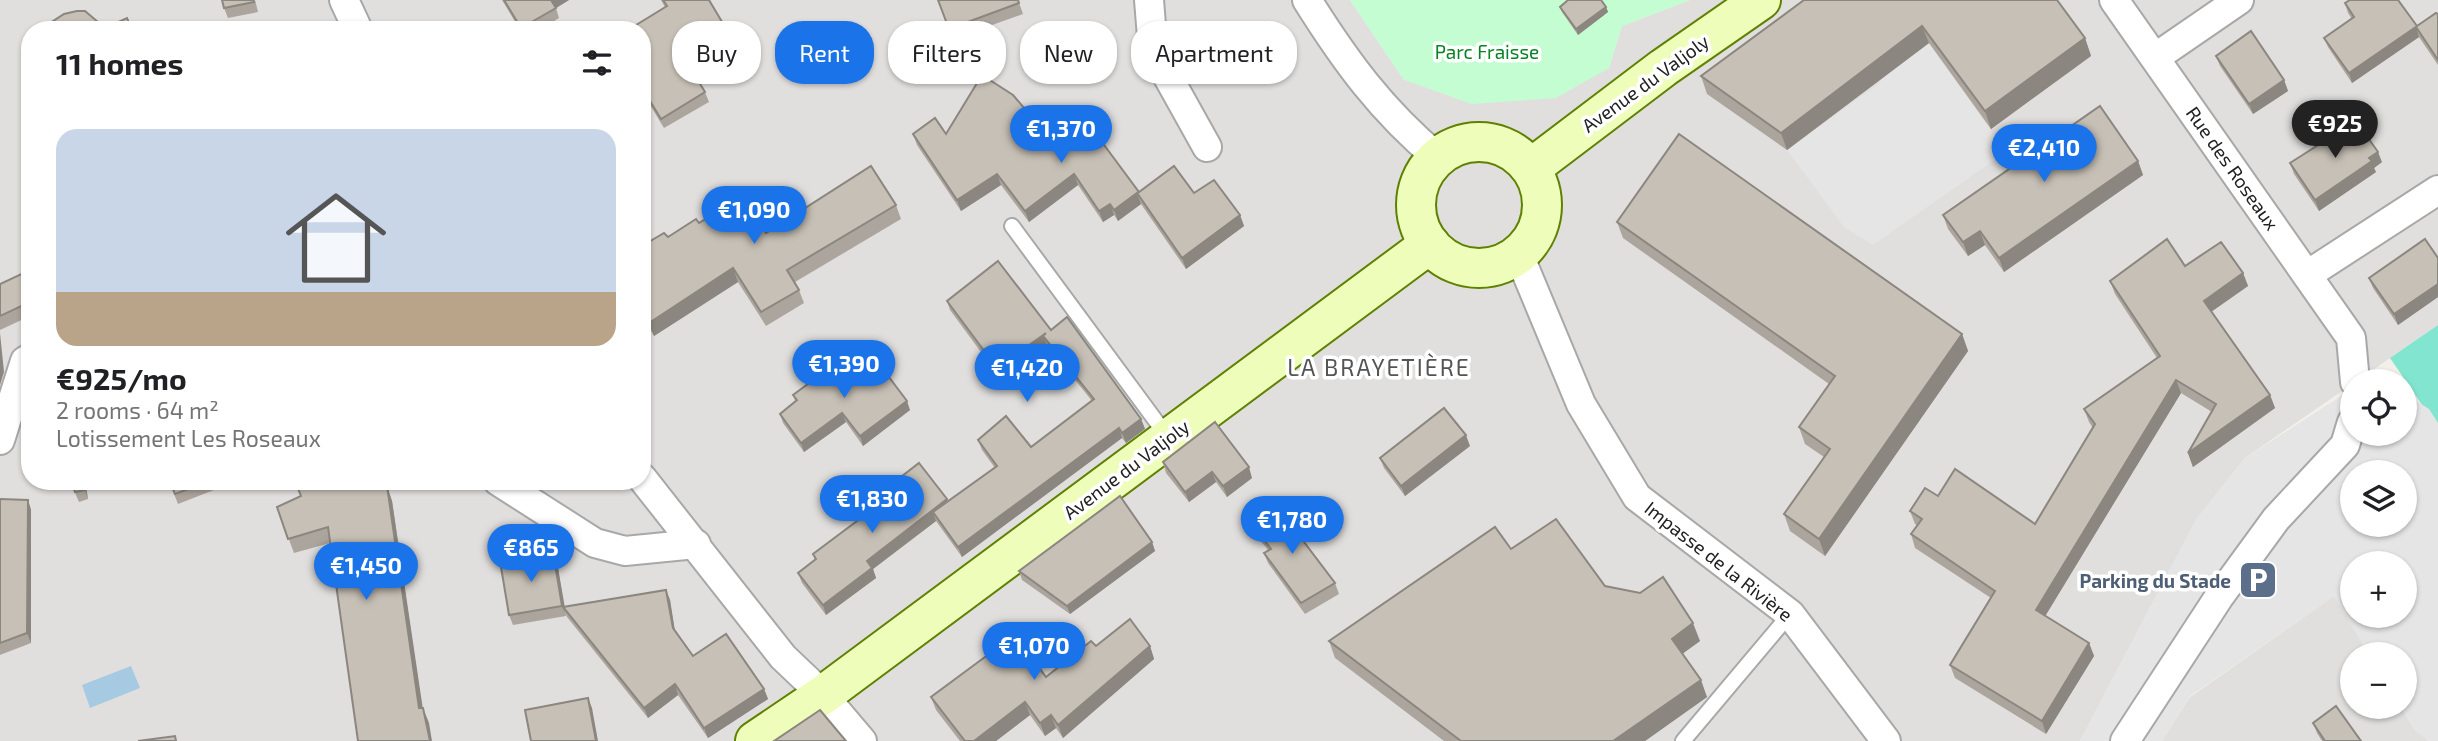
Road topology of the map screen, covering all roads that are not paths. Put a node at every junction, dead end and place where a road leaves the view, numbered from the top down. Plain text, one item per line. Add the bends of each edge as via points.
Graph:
1 (344, 0) edge
2 (1149, 0) edge
3 (1307, 0) edge
4 (1760, 0) edge
5 (2114, 0) edge
6 (2239, 0) edge
7 (354, 21) edge
8 (2156, 57) junction
9 (1207, 147) dead end
10 (1438, 158) junction
11 (1531, 168) junction
12 (2438, 190) edge
13 (1012, 226) dead end
14 (1430, 244) junction
15 (1519, 255) junction
16 (2308, 275) junction
17 (2355, 369) edge
18 (21, 374) edge
19 (1168, 437) junction
20 (0, 440) edge
21 (2345, 446) edge
22 (651, 489) edge
23 (512, 490) edge
24 (696, 544) junction
25 (1790, 614) junction
26 (823, 695) junction
27 (1875, 737) edge
28 (755, 741) edge
29 (862, 741) edge
30 (1683, 741) edge
31 (2125, 741) edge

1 - 7 street
2 - 9 street via 1153,50
3 - 10 street via 1348,67
4 - 11 main road, Avenue du Valjoly
5 - 8 street, Rue des Roseaux
6 - 8 street
8 - 16 street, Rue des Roseaux
10 - 11 main road via 1456,147 1478,142 1499,146
10 - 14 main road via 1425,173 1416,209
11 - 15 main road via 1543,207 1532,241
12 - 16 street
13 - 19 lane
14 - 15 main road via 1453,262 1482,269
14 - 19 main road, Avenue du Valjoly
15 - 25 street, Impasse de la Rivière via 1581,404 1637,497
16 - 17 street, Rue des Roseaux via 2351,338
18 - 20 street
19 - 26 main road, Avenue du Valjoly
21 - 31 street via 2276,519
22 - 24 street
23 - 24 street via 595,543 625,551
24 - 26 street via 783,657
25 - 27 street, Impasse de la Rivière
25 - 30 lane
26 - 28 main road, Avenue du Valjoly
26 - 29 street

